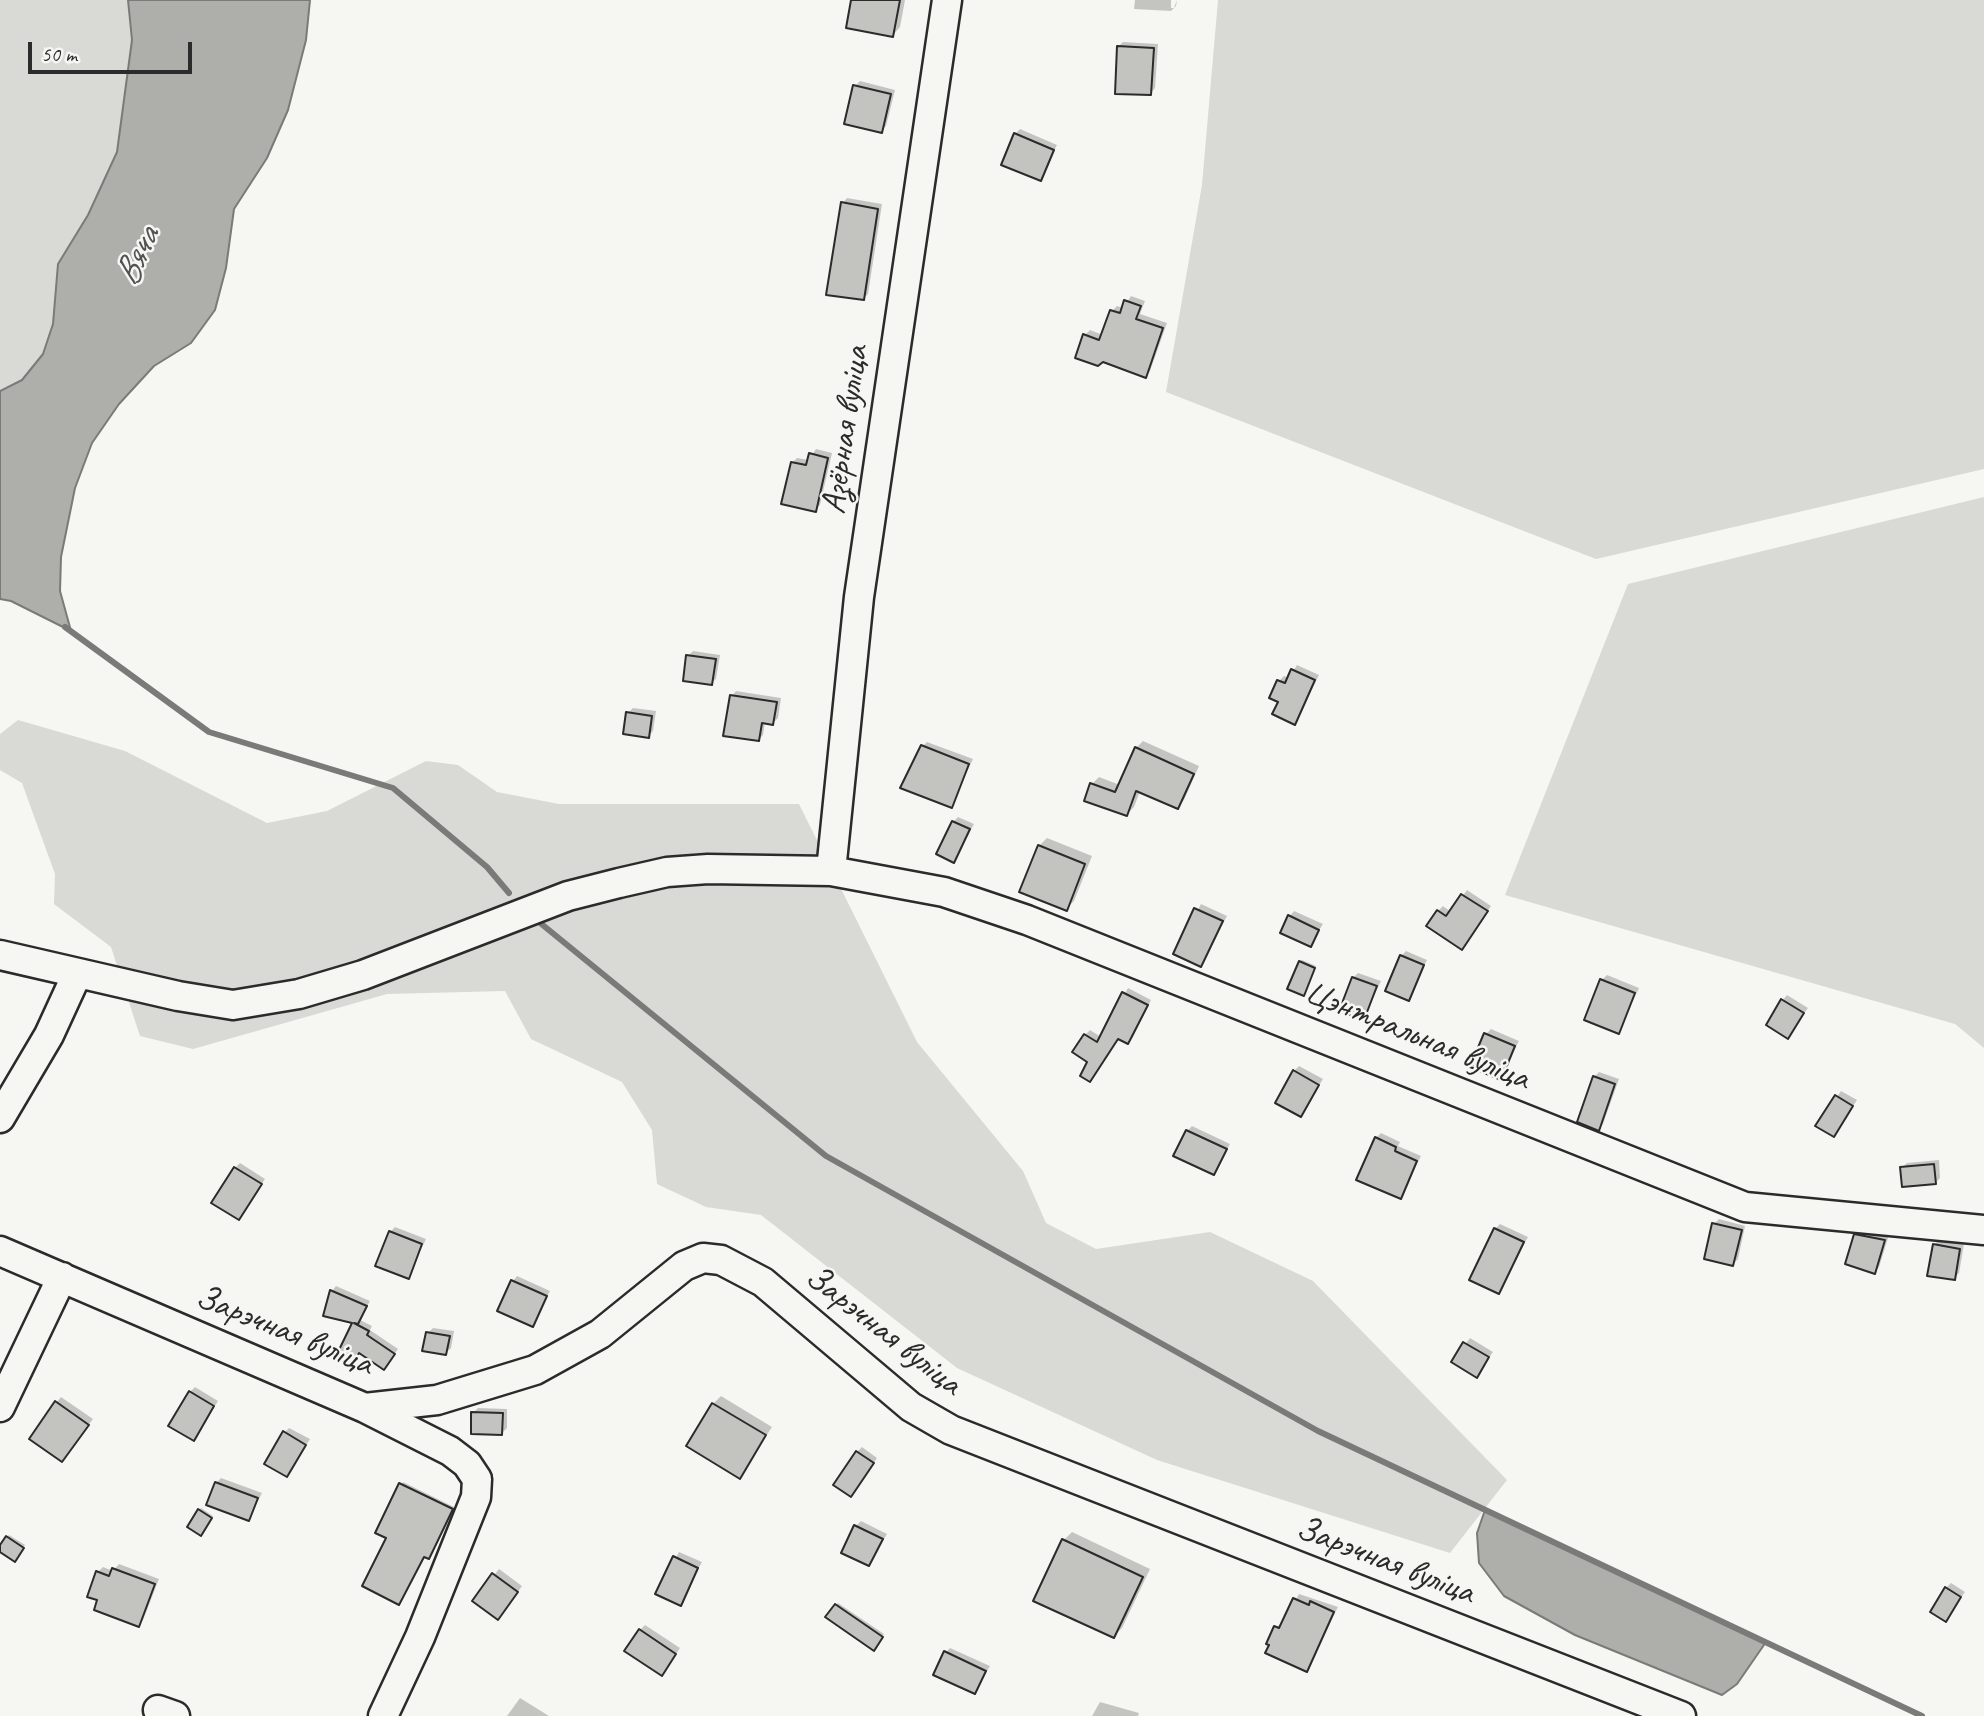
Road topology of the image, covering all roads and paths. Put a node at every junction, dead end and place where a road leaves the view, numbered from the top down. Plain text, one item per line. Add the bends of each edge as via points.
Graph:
1 (947, 0) edge
2 (831, 871) junction
3 (0, 955) edge
4 (76, 974) junction
5 (0, 1118) edge
6 (1984, 1230) edge
7 (0, 1251) edge
8 (62, 1277) junction
9 (0, 1407) edge
10 (365, 1408) junction
11 (383, 1716) edge
12 (1681, 1716) edge

1 - 2 street, Азёрная вуліца via 859,597
2 - 4 street, Цэнтральная вуліца via 709,869 655,875 568,896 363,975 299,994 233,1005
2 - 6 street, Цэнтральная вуліца via 944,892 1027,920 1745,1207
3 - 4 street, Цэнтральная вуліца
4 - 5 street via 49,1035
7 - 8 street, Зарэчная вуліца
8 - 9 street
8 - 10 street, Зарэчная вуліца
10 - 11 street via 450,1451 477,1479 476,1497
10 - 12 street, Зарэчная вуліца via 437,1400 536,1370 600,1334 684,1266 703,1258 721,1260 763,1282 911,1407 951,1430

